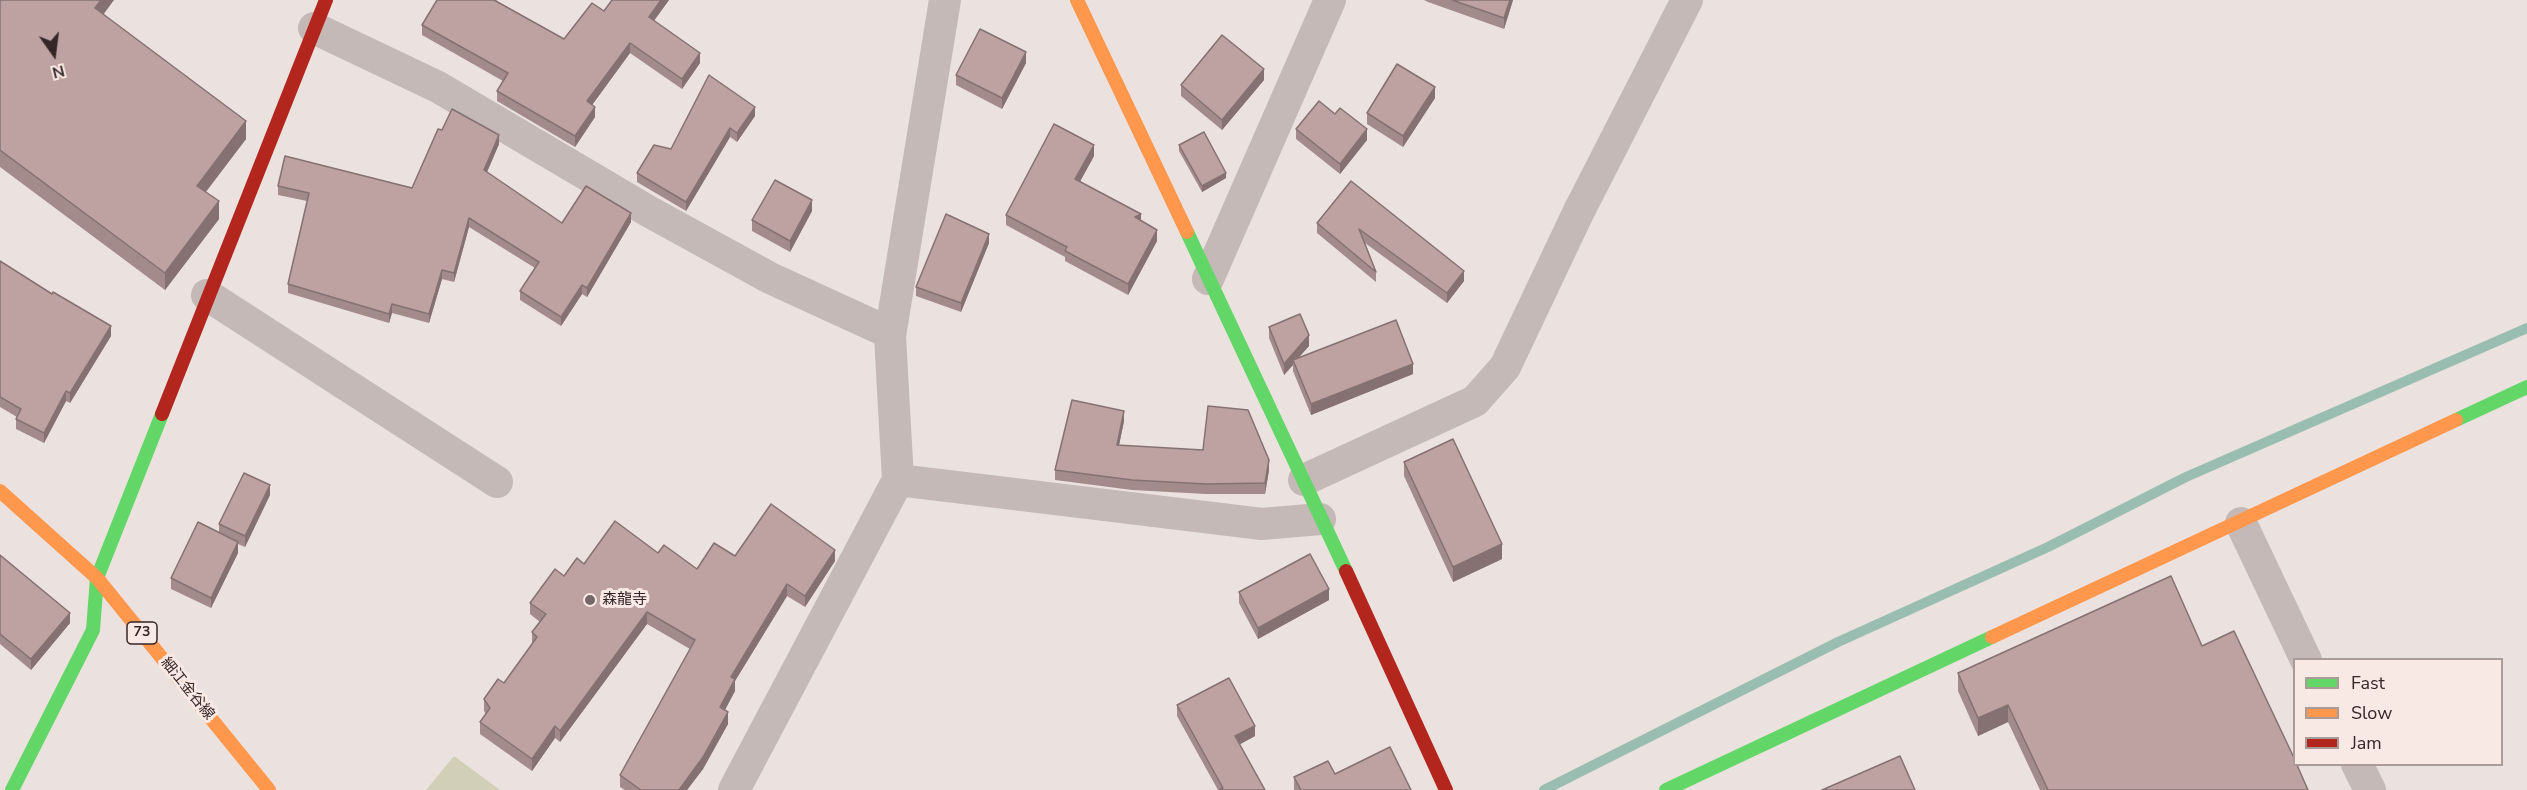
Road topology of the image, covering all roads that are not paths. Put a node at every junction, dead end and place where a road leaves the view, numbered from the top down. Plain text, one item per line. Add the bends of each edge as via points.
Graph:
1 (945, 0) edge
2 (1077, 0) edge
3 (1330, 0) edge
4 (1687, 0) edge
5 (320, 14) edge
6 (1208, 279) junction
7 (207, 295) junction
8 (890, 333) junction
9 (2527, 387) edge
10 (898, 480) junction
11 (1304, 480) junction
12 (497, 482) dead end
13 (0, 490) edge
14 (1320, 519) junction
15 (2241, 523) junction
16 (97, 578) junction
17 (2305, 658) edge
18 (2358, 766) edge
19 (12, 790) edge
20 (269, 790) edge
21 (734, 790) edge
22 (1446, 790) edge
23 (1666, 790) edge
24 (2370, 790) edge

1 - 8 street
2 - 6 street
3 - 6 street
4 - 11 street via 1505,367 1475,401
5 - 7 street
5 - 8 street via 648,211 770,278
6 - 11 street
7 - 12 street
7 - 16 street
8 - 10 street
9 - 15 street
10 - 14 street via 1262,524
10 - 21 street
11 - 14 street
13 - 16 street, 細江金谷線 / 73
14 - 22 street
15 - 17 street
15 - 23 street
16 - 19 street via 93,630
16 - 20 street, 細江金谷線 / 73
18 - 24 street

